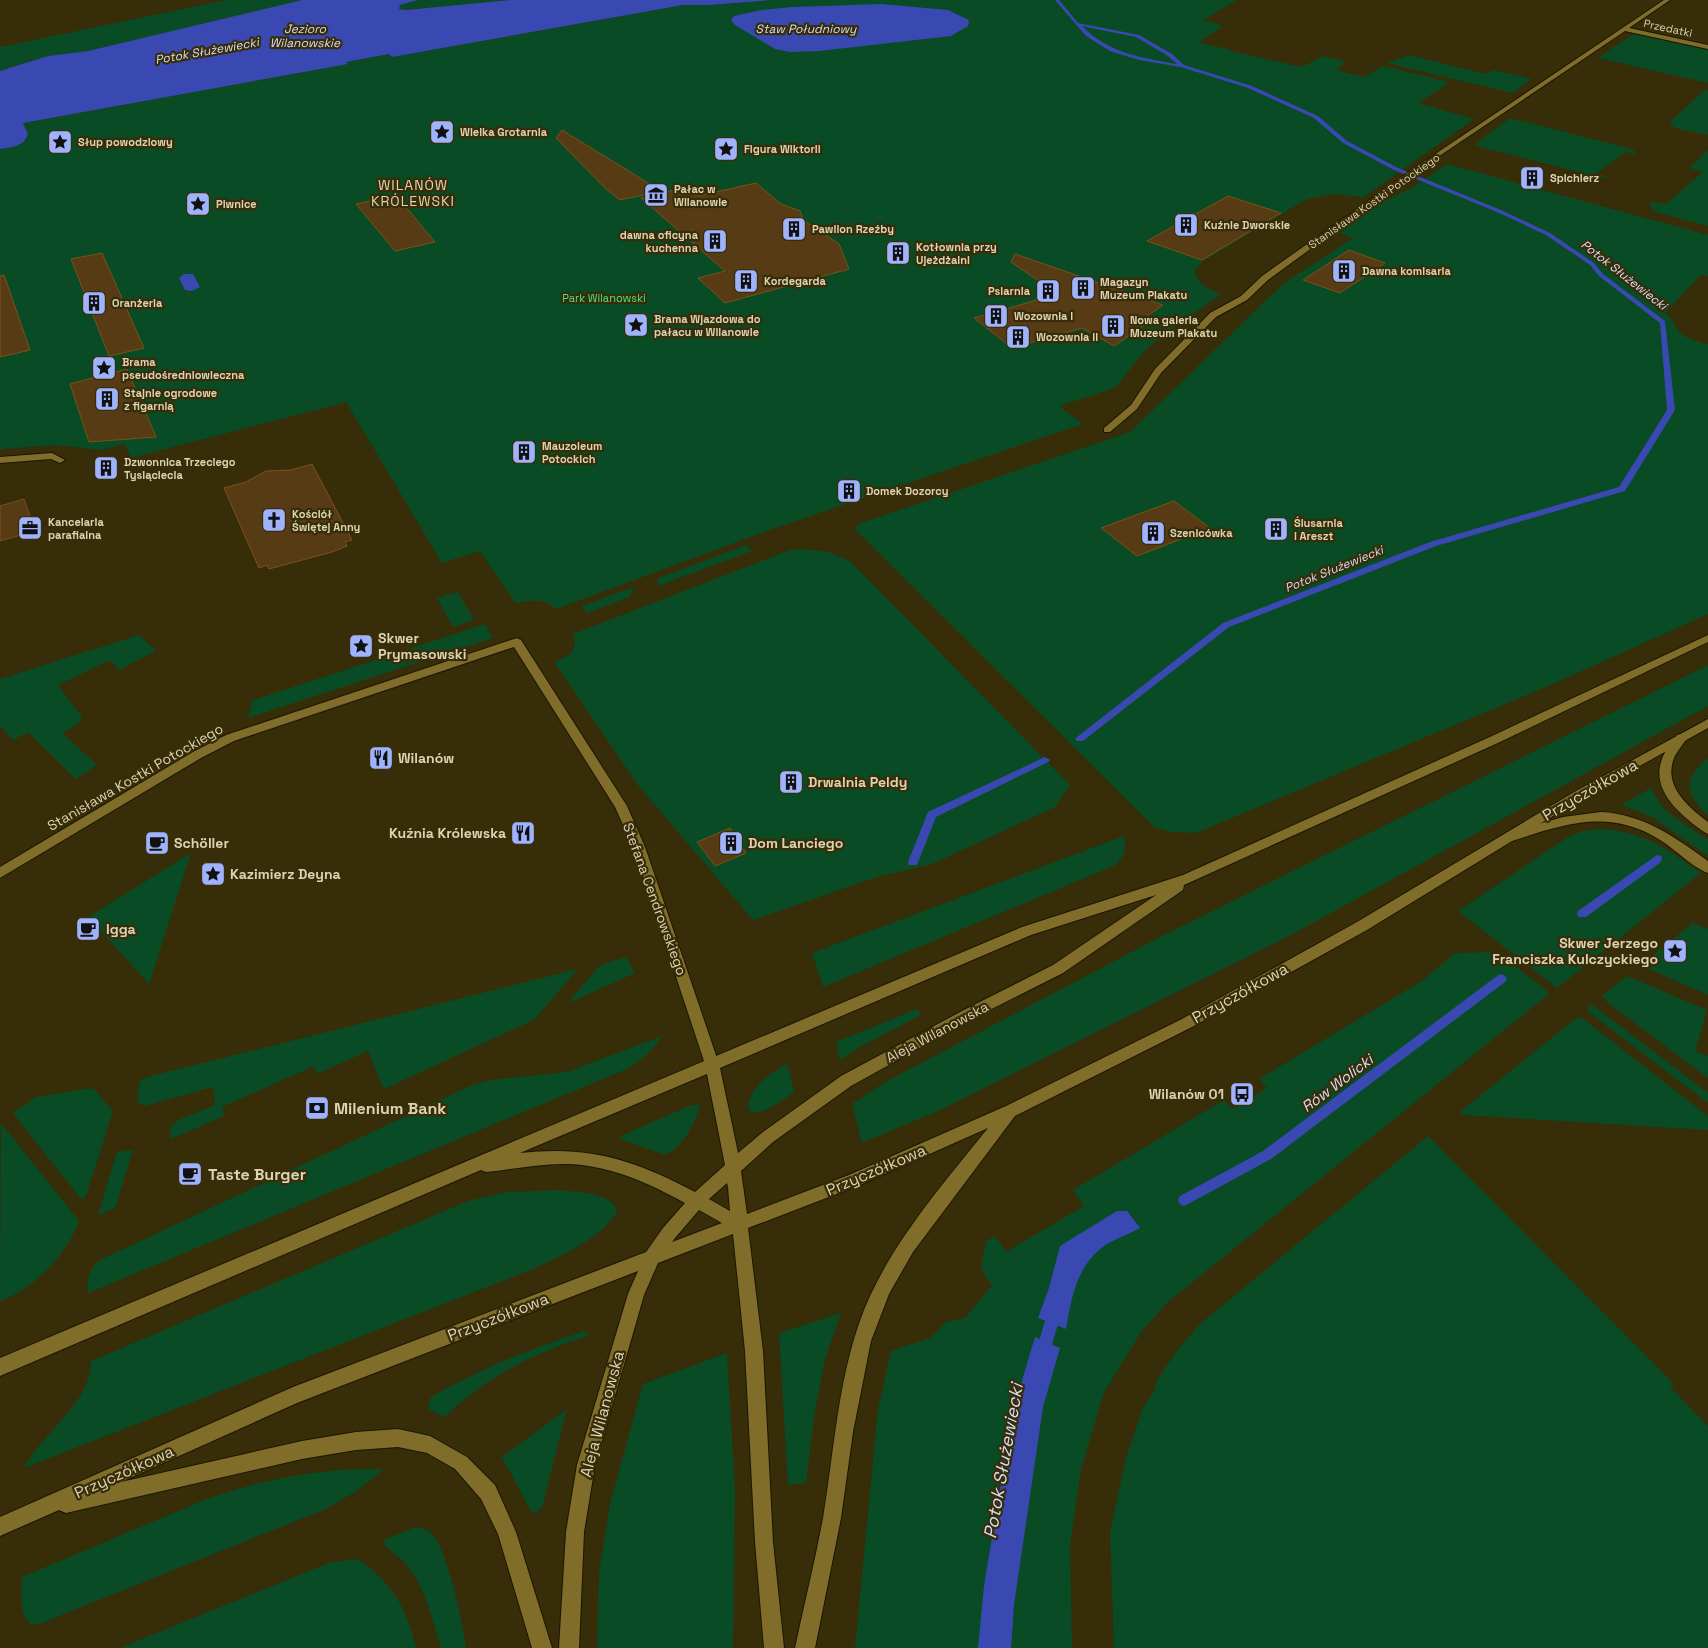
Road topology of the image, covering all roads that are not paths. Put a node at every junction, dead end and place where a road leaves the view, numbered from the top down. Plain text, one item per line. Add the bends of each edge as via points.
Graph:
1 (1667, 0) edge
2 (1624, 29) junction
3 (1708, 46) edge
4 (1107, 430) dead end
5 (0, 460) edge
6 (60, 460) dead end
7 (1708, 638) edge
8 (517, 642) joint
9 (1708, 723) edge
10 (1682, 738) junction
11 (1708, 829) edge
12 (1510, 837) junction
13 (1708, 868) edge
14 (0, 873) edge
15 (1188, 879) junction
16 (712, 1064) junction
17 (1011, 1111) junction
18 (474, 1166) junction
19 (733, 1167) junction
20 (697, 1200) junction
21 (740, 1225) junction
22 (652, 1258) junction
23 (0, 1367) edge
24 (39, 1511) junction
25 (0, 1527) edge
26 (542, 1648) edge
27 (568, 1648) edge
28 (774, 1648) edge
29 (805, 1648) edge

1 - 2 main road, Stanisława Kostki Potockiego
2 - 3 main road, Przedatki
2 - 4 main road, Stanisława Kostki Potockiego via 1418,168 1265,278 1244,298 1213,314 1158,371 1134,407
5 - 6 main road via 52,456
7 - 15 main road
8 - 14 main road, Stanisława Kostki Potockiego via 230,738
8 - 16 main road, Stefana Cendrowskiego via 622,806 639,847
9 - 10 main road, Przyczółkowa
10 - 11 main road via 1668,757 1664,773 1666,786 1677,802
10 - 12 main road, Przyczółkowa
12 - 13 main road via 1556,822 1615,817 1641,824
12 - 17 main road, Przyczółkowa via 1362,926 1186,1023
15 - 16 main road via 1027,931
15 - 19 main road, Aleja Wilanowska via 1058,969 846,1082 768,1137
16 - 18 main road
16 - 19 main road, Stefana Cendrowskiego via 724,1108
17 - 21 main road, Przyczółkowa via 854,1180
17 - 29 main road via 932,1211 882,1288 862,1341 844,1432 832,1518
18 - 20 main road via 571,1157 607,1162
18 - 23 main road
19 - 20 main road, Aleja Wilanowska
19 - 21 main road, Stefana Cendrowskiego
20 - 21 main road
20 - 22 main road, Aleja Wilanowska via 669,1232
21 - 22 main road, Przyczółkowa
21 - 28 main road via 755,1362 761,1506
22 - 24 main road, Przyczółkowa via 292,1396
22 - 27 main road, Aleja Wilanowska via 636,1294 586,1464 575,1532
24 - 25 main road, Przyczółkowa
24 - 26 main road via 302,1450 398,1438 430,1445 461,1464 488,1492 508,1532

